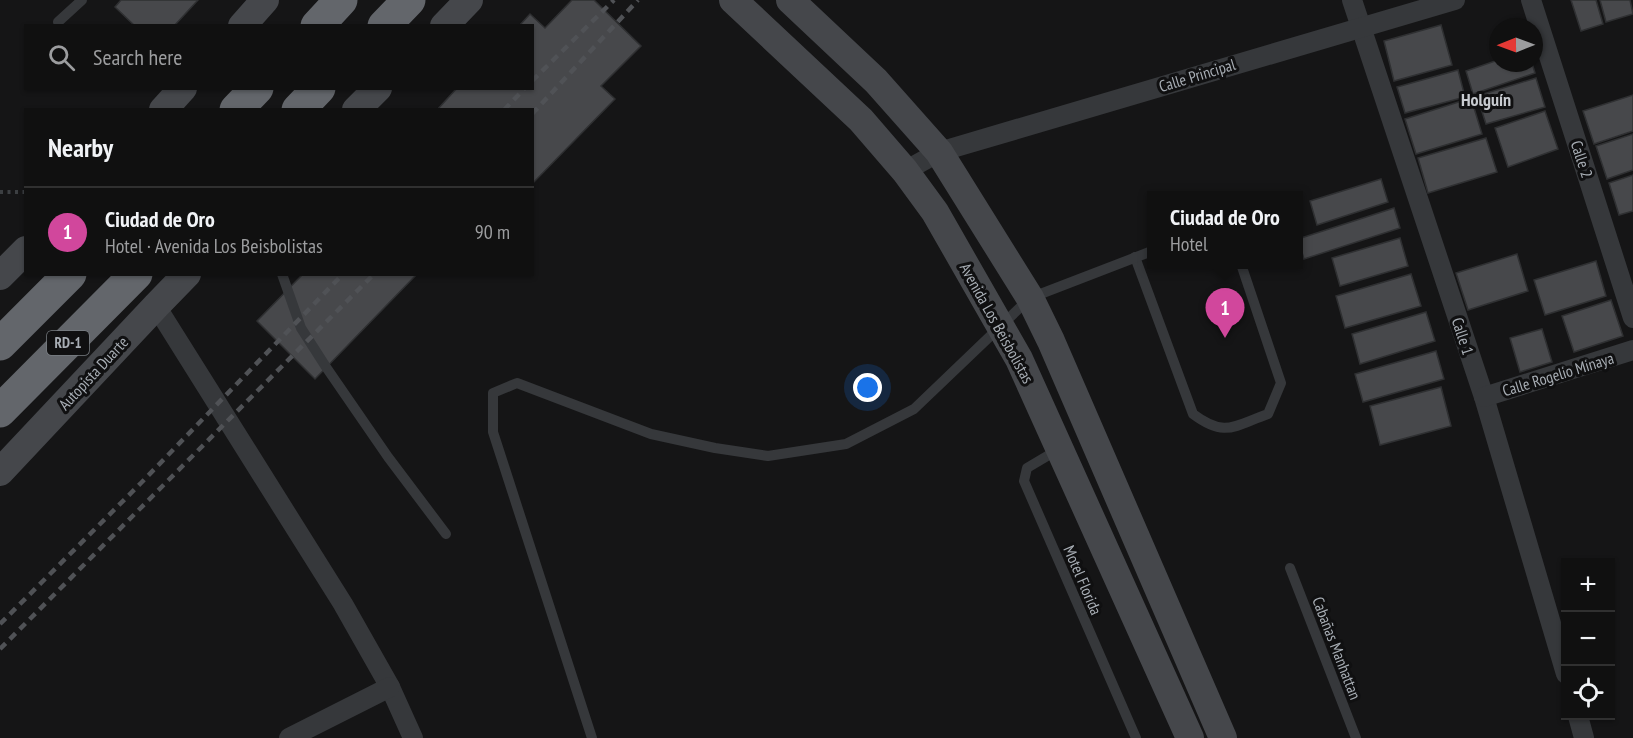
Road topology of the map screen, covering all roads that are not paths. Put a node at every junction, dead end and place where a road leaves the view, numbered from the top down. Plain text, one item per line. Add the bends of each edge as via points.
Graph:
1 (82, 0) edge
2 (266, 0) edge
3 (341, 0) edge
4 (469, 0) edge
5 (732, 0) edge
6 (790, 0) edge
7 (819, 0) edge
8 (1352, 0) edge
9 (1455, 0) edge
10 (1531, 0) edge
11 (58, 22) dead end
12 (244, 24) edge
13 (319, 24) edge
14 (446, 24) edge
15 (1360, 27) junction
16 (876, 81) junction
17 (181, 90) edge
18 (255, 90) edge
19 (317, 90) edge
20 (376, 90) edge
21 (164, 108) edge
22 (238, 108) edge
23 (300, 108) edge
24 (358, 108) edge
25 (939, 152) junction
26 (905, 171) junction
27 (24, 252) edge
28 (1147, 253) edge
29 (1136, 257) junction
30 (1243, 269) edge
31 (0, 276) edge
32 (68, 276) edge
33 (134, 276) edge
34 (185, 276) edge
35 (283, 276) edge
36 (1030, 298) junction
37 (156, 306) junction
38 (1633, 318) edge
39 (999, 326) junction
40 (0, 344) edge
41 (1633, 350) edge
42 (1484, 397) junction
43 (0, 411) edge
44 (1059, 448) junction
45 (0, 472) edge
46 (446, 534) dead end
47 (1290, 568) dead end
48 (1564, 666) edge
49 (390, 687) junction
50 (1579, 720) edge
51 (290, 738) edge
52 (413, 738) edge
53 (592, 738) edge
54 (1136, 738) edge
55 (1190, 738) edge
56 (1223, 738) edge
57 (1356, 738) edge
58 (1584, 738) edge

1 - 11 lane
2 - 12 main road
3 - 13 highway
4 - 14 main road
5 - 26 main road, Avenida Los Beisbolistas via 861,120
6 - 16 main road
7 - 16 main road
8 - 15 street, Calle 1
9 - 15 street, Calle Principal
10 - 38 street, Calle 2
15 - 25 street, Calle Principal
15 - 42 street, Calle 1
16 - 25 main road
17 - 21 main road
18 - 22 highway
19 - 23 highway
20 - 24 main road
25 - 26 street, Calle Principal
25 - 36 main road
26 - 39 main road, Avenida Los Beisbolistas via 935,212
27 - 31 main road
28 - 29 lane
29 - 30 lane via 1193,414 1224,429 1268,414 1281,383
29 - 36 lane
32 - 40 highway, RD-1
33 - 43 highway, RD-1
34 - 37 main road, Autopista Duarte
35 - 46 lane via 301,328
36 - 39 lane
36 - 56 main road
37 - 45 main road, Autopista Duarte
37 - 49 street via 343,604
39 - 44 main road, Avenida Los Beisbolistas via 1019,358
39 - 53 lane via 914,409 846,444 768,456 651,434 517,383 493,393 493,432
41 - 42 street, Calle Rogelio Minaya
42 - 48 street, Calle 1
44 - 54 lane, Motel Florida via 1027,468 1024,481
44 - 55 main road, Avenida Los Beisbolistas
47 - 57 lane, Cabañas Manhattan
49 - 51 street
49 - 52 street
50 - 58 street

